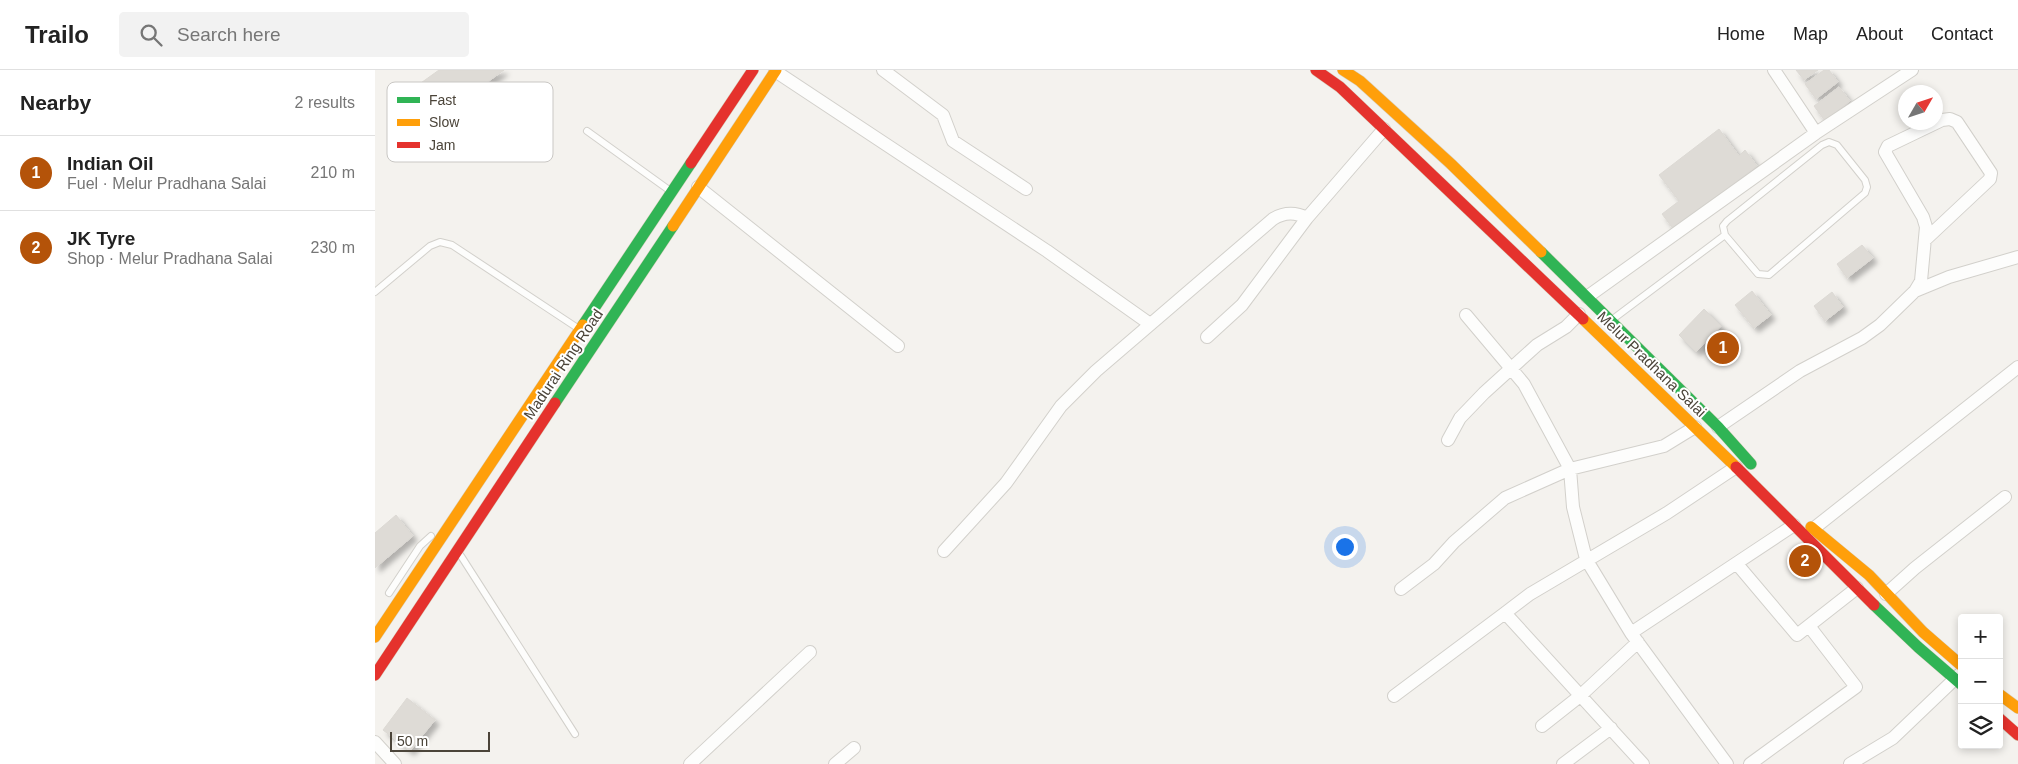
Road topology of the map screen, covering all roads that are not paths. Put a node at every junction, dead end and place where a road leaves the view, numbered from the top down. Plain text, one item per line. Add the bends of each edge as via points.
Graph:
1 (753, 70) edge
2 (775, 70) edge
3 (883, 70) edge
4 (1316, 70) edge
5 (1343, 70) edge
6 (1774, 70) edge
7 (1912, 70) edge
8 (1384, 128) junction
9 (587, 131) dead end
10 (1816, 133) junction
11 (698, 187) junction
12 (1026, 189) dead end
13 (672, 192) junction
14 (1307, 218) junction
15 (1725, 235) junction
16 (1925, 240) junction
17 (2018, 257) edge
18 (375, 292) edge
19 (1915, 292) junction
20 (1587, 297) junction
21 (1579, 314) junction
22 (1466, 315) dead end
23 (1611, 321) junction
24 (1150, 324) junction
25 (581, 330) junction
26 (1207, 337) dead end
27 (897, 346) dead end
28 (2018, 367) edge
29 (1512, 369) junction
30 (1695, 427) junction
31 (1718, 428) junction
32 (1448, 440) dead end
33 (1736, 467) junction
34 (1570, 469) junction
35 (1759, 473) dead end
36 (2005, 497) dead end
37 (1784, 499) dead end
38 (453, 519) junction
39 (1794, 525) junction
40 (1813, 529) junction
41 (469, 533) junction
42 (944, 551) dead end
43 (1587, 559) junction
44 (1737, 564) junction
45 (1857, 588) junction
46 (1401, 589) dead end
47 (389, 593) dead end
48 (1886, 594) junction
49 (1505, 613) junction
50 (1809, 626) junction
51 (375, 637) edge
52 (1635, 638) junction
53 (810, 652) dead end
54 (1958, 663) edge
55 (375, 675) edge
56 (1958, 678) edge
57 (1958, 680) edge
58 (1394, 696) dead end
59 (1580, 696) junction
60 (2003, 697) edge
61 (2018, 708) edge
62 (2003, 721) edge
63 (1542, 726) dead end
64 (1611, 728) junction
65 (575, 734) dead end
66 (2018, 734) edge
67 (375, 742) edge
68 (854, 748) dead end
69 (395, 764) edge
70 (690, 764) edge
71 (835, 764) edge
72 (1563, 764) edge
73 (1643, 764) edge
74 (1727, 764) edge
75 (1750, 764) edge
76 (1850, 764) edge

1 - 13 main road, Madurai Ring Road
2 - 11 main road, Madurai Ring Road
2 - 24 street via 1047,251
3 - 12 street via 943,114 953,141
4 - 8 main road, Melur Pradhana Salai via 1340,87
5 - 20 main road, Melur Pradhana Salai via 1360,81 1451,164
6 - 10 street
7 - 10 street
8 - 14 street
8 - 21 main road, Melur Pradhana Salai
9 - 13 lane
10 - 20 street
11 - 27 street
11 - 41 main road, Madurai Ring Road
13 - 25 main road, Madurai Ring Road
14 - 24 street via 1297,213 1273,219
14 - 26 street via 1242,305
15 - 15 lane via 1758,274 1769,275 1865,193 1865,180 1837,145 1829,142 1727,221 1723,226
15 - 23 lane
16 - 16 street via 1990,179 1991,173 1957,122 1950,119 1888,146 1885,152 1923,217
16 - 19 street via 1921,281
17 - 19 street via 1949,277
18 - 25 lane via 439,242 451,245
19 - 31 street via 1862,338 1800,371
20 - 23 main road, Melur Pradhana Salai
21 - 29 street via 1566,327 1537,345
21 - 30 main road, Melur Pradhana Salai
22 - 29 street
23 - 31 main road, Melur Pradhana Salai
24 - 42 street via 1061,406 1006,483
25 - 38 main road, Madurai Ring Road
28 - 40 street
29 - 32 street via 1460,418
29 - 34 street via 1524,384
30 - 33 main road, Melur Pradhana Salai
30 - 34 street via 1664,446
31 - 35 main road, Melur Pradhana Salai
33 - 39 main road, Melur Pradhana Salai
33 - 43 street via 1667,513
34 - 43 street via 1573,507
34 - 46 street via 1505,498 1434,564
36 - 48 street
37 - 40 main road
38 - 47 lane via 420,546
38 - 51 main road, Madurai Ring Road
39 - 44 street
39 - 45 main road, Melur Pradhana Salai
40 - 48 main road via 1869,575
41 - 55 main road, Madurai Ring Road
41 - 65 lane via 460,560
43 - 49 street
43 - 52 street
44 - 50 street via 1797,636
44 - 52 street
45 - 50 street
45 - 56 main road, Melur Pradhana Salai
48 - 54 main road
49 - 58 street
49 - 59 street
50 - 75 street via 1856,687
52 - 59 street
52 - 74 street
53 - 70 street
57 - 76 street via 1893,738
59 - 63 street
59 - 64 street
60 - 61 main road
62 - 66 main road
64 - 72 street
64 - 73 street
67 - 69 street
68 - 71 street

